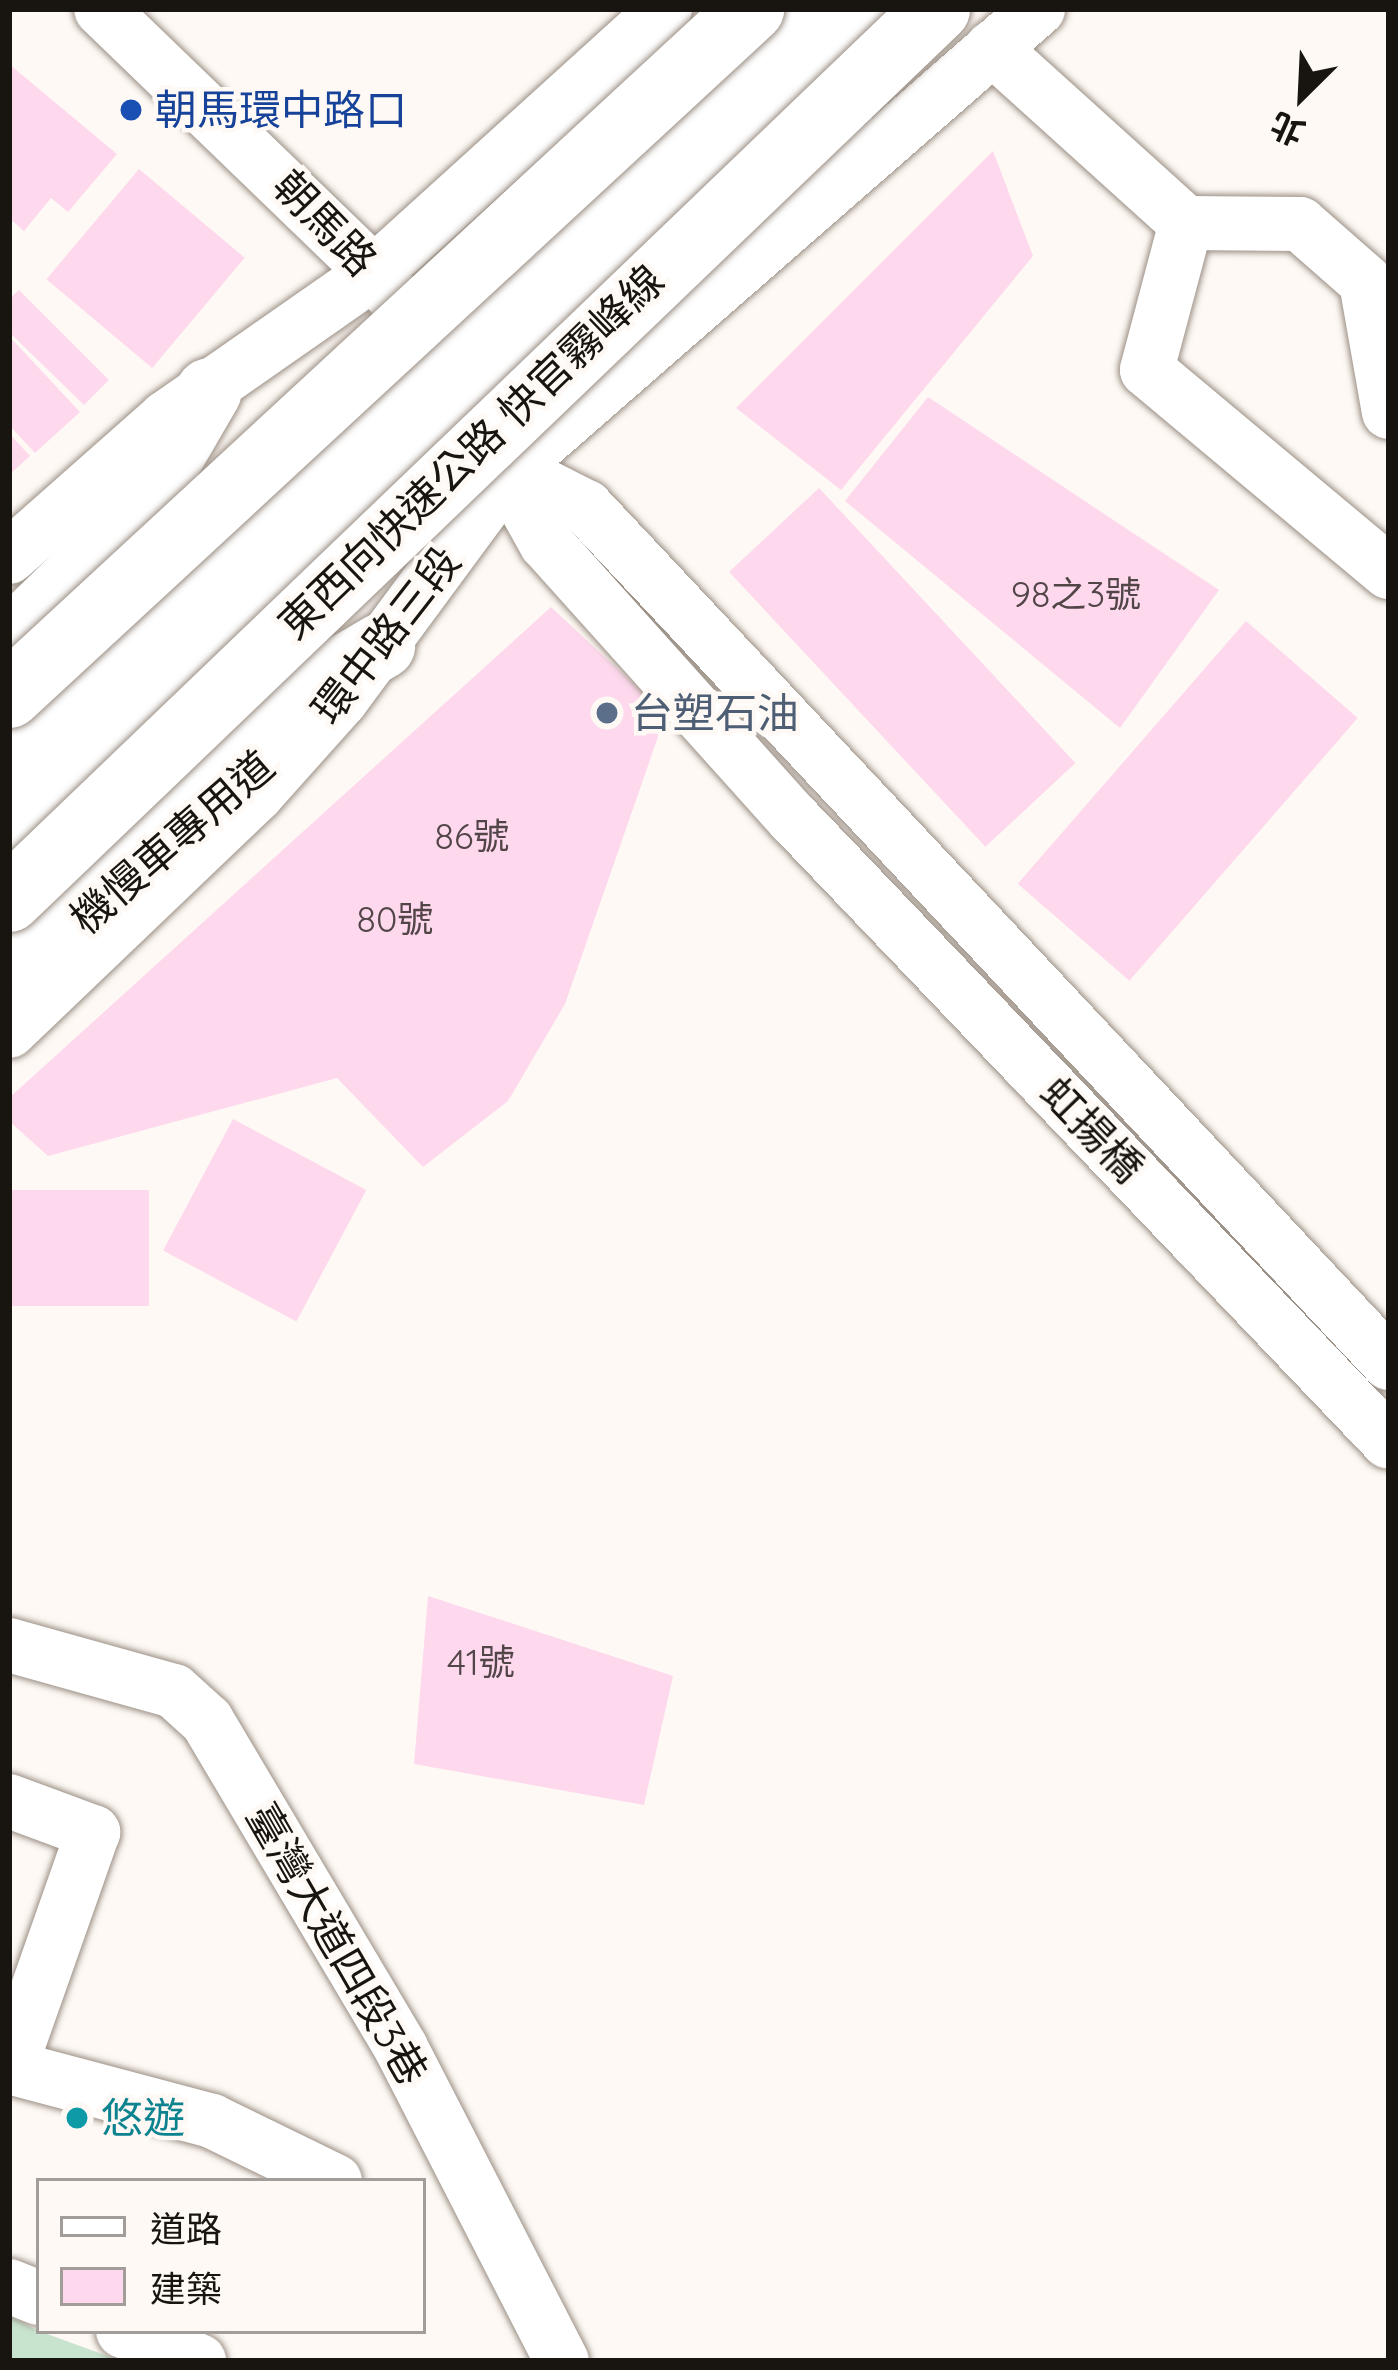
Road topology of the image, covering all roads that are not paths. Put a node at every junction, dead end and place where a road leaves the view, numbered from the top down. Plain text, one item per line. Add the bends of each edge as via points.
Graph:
1 (101, 9) edge
2 (664, 9) edge
3 (752, 9) edge
4 (805, 9) edge
5 (868, 9) edge
6 (937, 9) edge
7 (1038, 9) edge
8 (992, 48) junction
9 (1186, 223) junction
10 (374, 273) junction
11 (450, 371) junction
12 (208, 391) junction
13 (1389, 412) edge
14 (511, 469) junction
15 (126, 506) junction
16 (9, 557) edge
17 (1389, 572) edge
18 (9, 602) edge
19 (9, 642) edge
20 (382, 646) junction
21 (9, 695) edge
22 (341, 700) junction
23 (9, 769) edge
24 (794, 819) joint
25 (9, 832) edge
26 (9, 898) edge
27 (36, 948) edge
28 (9, 990) edge
29 (9, 1031) edge
30 (1389, 1363) edge
31 (1389, 1442) edge
32 (9, 1645) edge
33 (9, 1801) edge
34 (9, 2067) edge
35 (328, 2178) edge
36 (131, 2334) edge
37 (199, 2361) edge
38 (562, 2361) edge

1 - 10 street, 朝馬路 via 176,71
2 - 10 street
3 - 21 highway, bridge
4 - 11 street
5 - 11 street
6 - 26 highway, 東西向快速公路 快官霧峰線, bridge
7 - 8 street, 環中路三段
8 - 9 street
8 - 14 street, 環中路三段
9 - 13 street via 1300,224 1366,282
9 - 17 street via 1147,370
10 - 11 street, 朝馬路
10 - 12 street
11 - 14 street, 朝馬路
11 - 23 street
11 - 25 street
12 - 15 highway
12 - 16 street
14 - 20 street, 環中路三段
14 - 24 street, 朝馬路 via 546,543
14 - 30 street, 虹揚橋 via 586,507
15 - 18 street
15 - 19 highway
20 - 22 street, 環中路三段
20 - 27 highway via 249,723
22 - 27 street, 機慢車專用道
22 - 29 street, 環中路三段
24 - 31 street, 虹揚橋
27 - 28 street, 機慢車專用道
32 - 38 street, 臺灣大道四段3巷 via 174,1690 207,1721 401,2048
33 - 34 street via 93,1832
34 - 35 street via 212,2121
36 - 37 street

